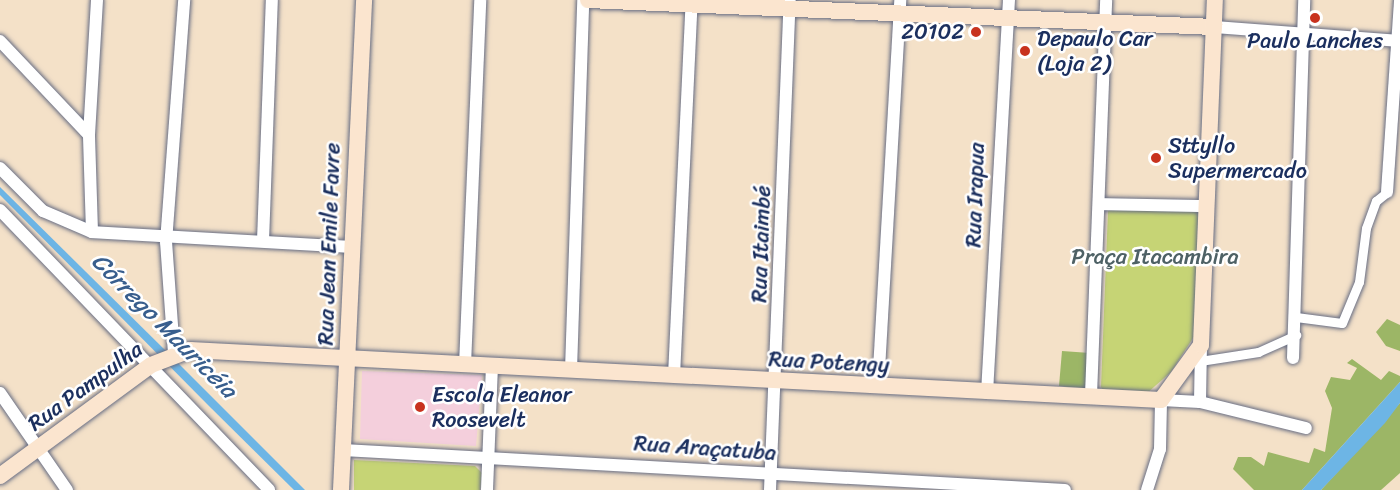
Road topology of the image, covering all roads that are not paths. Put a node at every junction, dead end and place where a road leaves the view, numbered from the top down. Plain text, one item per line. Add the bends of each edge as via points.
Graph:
1 (97, 0) edge
2 (184, 0) edge
3 (272, 0) edge
4 (364, 0) edge
5 (480, 0) edge
6 (583, 0) edge
7 (588, 0) edge
8 (1009, 0) edge
9 (1106, 0) edge
10 (1215, 0) edge
11 (1304, 0) edge
12 (1400, 0) edge
13 (692, 2) edge
14 (790, 4) edge
15 (900, 7) edge
16 (1008, 19) junction
17 (1105, 23) junction
18 (1214, 27) junction
19 (1304, 35) junction
20 (0, 41) edge
21 (1400, 41) edge
22 (89, 135) junction
23 (1395, 164) edge
24 (0, 168) edge
25 (1387, 192) joint
26 (1101, 204) junction
27 (1206, 206) junction
28 (0, 210) edge
29 (92, 232) junction
30 (169, 234) junction
31 (263, 242) junction
32 (351, 247) junction
33 (1296, 317) junction
34 (1296, 335) junction
35 (1200, 353) junction
36 (164, 358) junction
37 (1293, 358) dead end
38 (347, 360) junction
39 (465, 365) junction
40 (492, 366) junction
41 (571, 370) junction
42 (674, 376) junction
43 (774, 383) junction
44 (878, 387) junction
45 (0, 393) edge
46 (987, 393) junction
47 (1091, 395) junction
48 (1161, 400) junction
49 (1200, 402) junction
50 (1306, 428) dead end
51 (37, 448) junction
52 (343, 450) junction
53 (489, 456) junction
54 (771, 474) junction
55 (0, 476) edge
56 (67, 490) edge
57 (270, 490) edge
58 (342, 490) edge
59 (487, 490) edge
60 (770, 490) edge
61 (1065, 490) edge
62 (1147, 490) edge

1 - 22 street
2 - 30 street
3 - 31 street
4 - 32 main road, Rua Jean Emile Favre
5 - 39 street
6 - 41 street
7 - 13 main road
8 - 16 street, Rua Irapua
9 - 17 street
10 - 18 main road
11 - 19 street
12 - 21 street
13 - 14 main road
13 - 42 street
14 - 15 main road
14 - 43 street, Rua Itaimbé
15 - 16 main road
15 - 44 street
16 - 17 main road
16 - 46 street, Rua Irapua
17 - 18 main road
17 - 26 street
18 - 19 street
18 - 27 main road
19 - 21 street
19 - 33 street
20 - 22 street
21 - 23 street
22 - 29 street
23 - 25 street
24 - 29 street via 43,211
25 - 33 street via 1376,201 1366,228 1359,282 1342,323
26 - 27 street
26 - 47 street
27 - 35 main road
28 - 36 street
29 - 30 street
30 - 31 street
30 - 36 street
31 - 32 street
32 - 38 main road, Rua Jean Emile Favre
33 - 34 street
34 - 35 street via 1258,352
34 - 37 street
35 - 48 main road
35 - 49 street
36 - 38 main road, Rua Pampulha
36 - 51 main road, Rua Pampulha
36 - 57 street
38 - 39 main road, Rua Potengy
38 - 52 main road, Rua Jean Emile Favre
39 - 40 main road, Rua Potengy
40 - 41 main road, Rua Potengy
40 - 53 street
41 - 42 main road, Rua Potengy
42 - 43 main road, Rua Potengy
43 - 44 main road, Rua Potengy
43 - 54 street, Rua Itaimbé
44 - 46 main road, Rua Potengy
45 - 51 street
46 - 47 main road, Rua Potengy
47 - 48 main road, Rua Potengy
48 - 49 street, Rua Potengy
48 - 62 street via 1160,449
49 - 50 street, Rua Potengy
51 - 55 main road, Rua Pampulha
51 - 56 street
52 - 53 street, Rua Araçatuba
52 - 58 main road, Rua Jean Emile Favre
53 - 54 street, Rua Araçatuba
53 - 59 street
54 - 60 street, Rua Itaimbé
54 - 61 street, Rua Araçatuba

